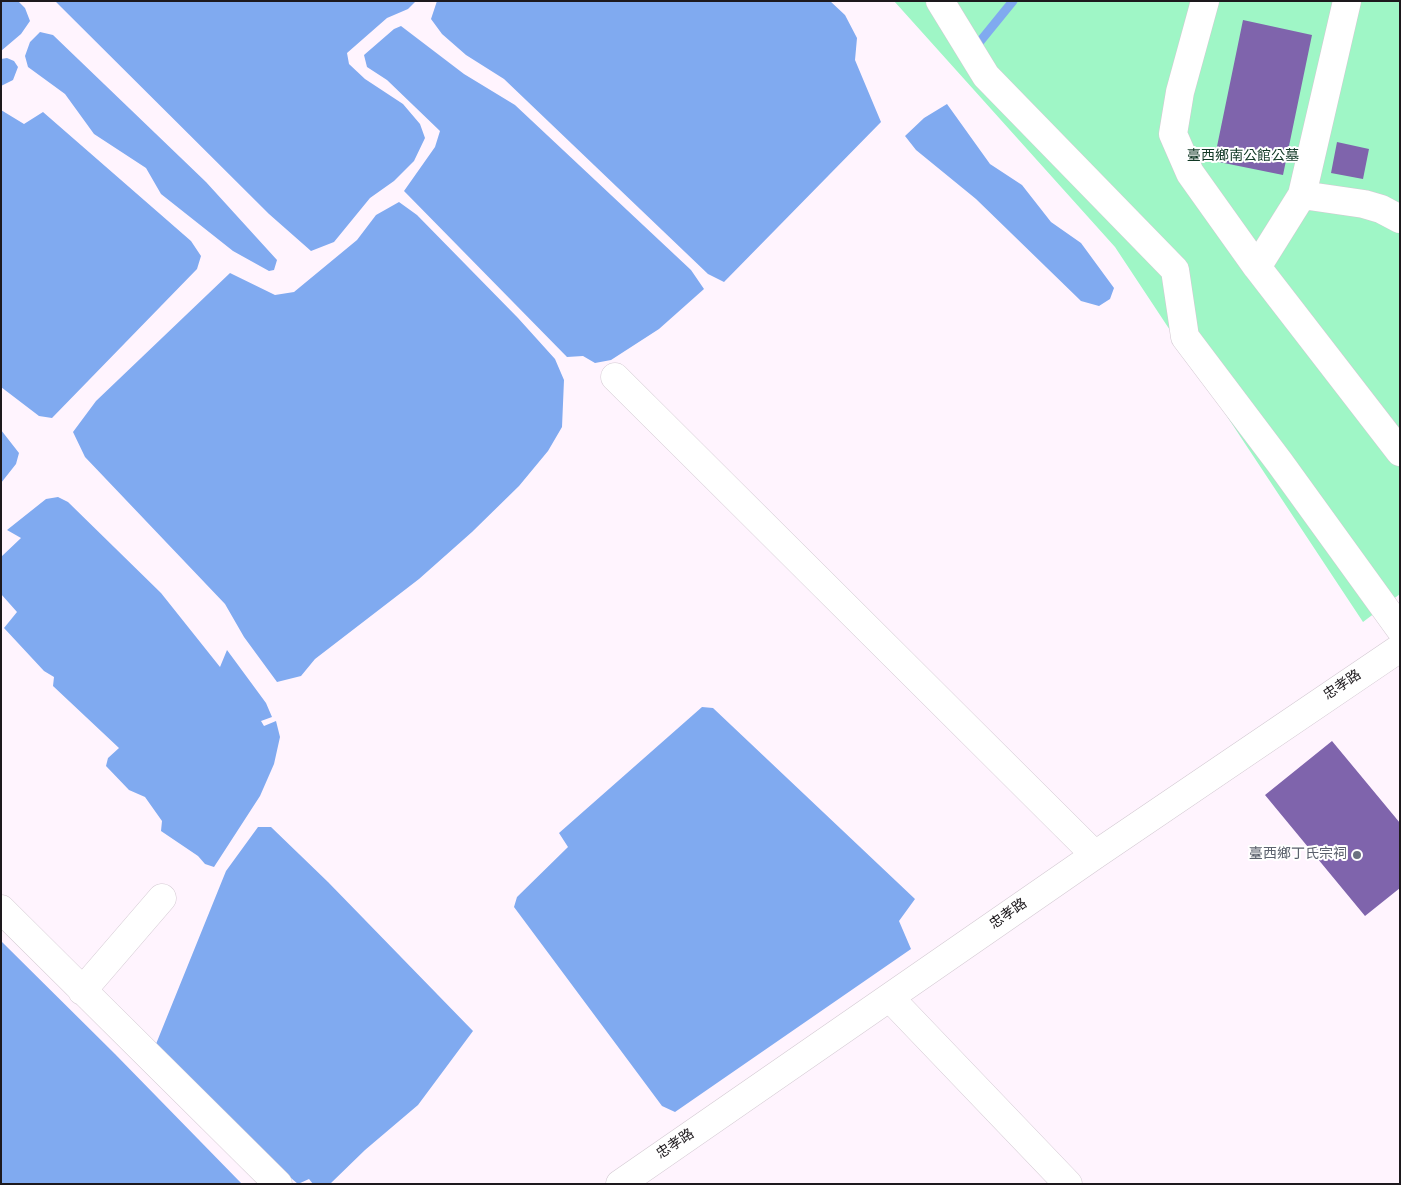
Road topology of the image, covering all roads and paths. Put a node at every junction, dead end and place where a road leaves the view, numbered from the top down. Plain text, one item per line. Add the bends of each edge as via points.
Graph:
1 (940, 1) edge
2 (1205, 1) edge
3 (1347, 1) edge
4 (1302, 195) junction
5 (1400, 219) edge
6 (1257, 268) junction
7 (615, 378) dead end
8 (1400, 452) edge
9 (1400, 629) edge
10 (1400, 648) edge
11 (1095, 855) junction
12 (162, 898) dead end
13 (1, 909) edge
14 (82, 991) junction
15 (890, 998) junction
16 (278, 1184) edge
17 (620, 1184) edge
18 (1068, 1184) edge

1 - 9 street via 986,76 1175,270 1185,337
2 - 6 street via 1180,92 1173,134 1190,173
3 - 4 street
4 - 5 street via 1364,204
4 - 6 street
6 - 8 street
7 - 11 street
10 - 11 street, 忠孝路
11 - 15 street, 忠孝路
12 - 14 street
13 - 14 street
14 - 16 street
15 - 17 street, 忠孝路
15 - 18 street

